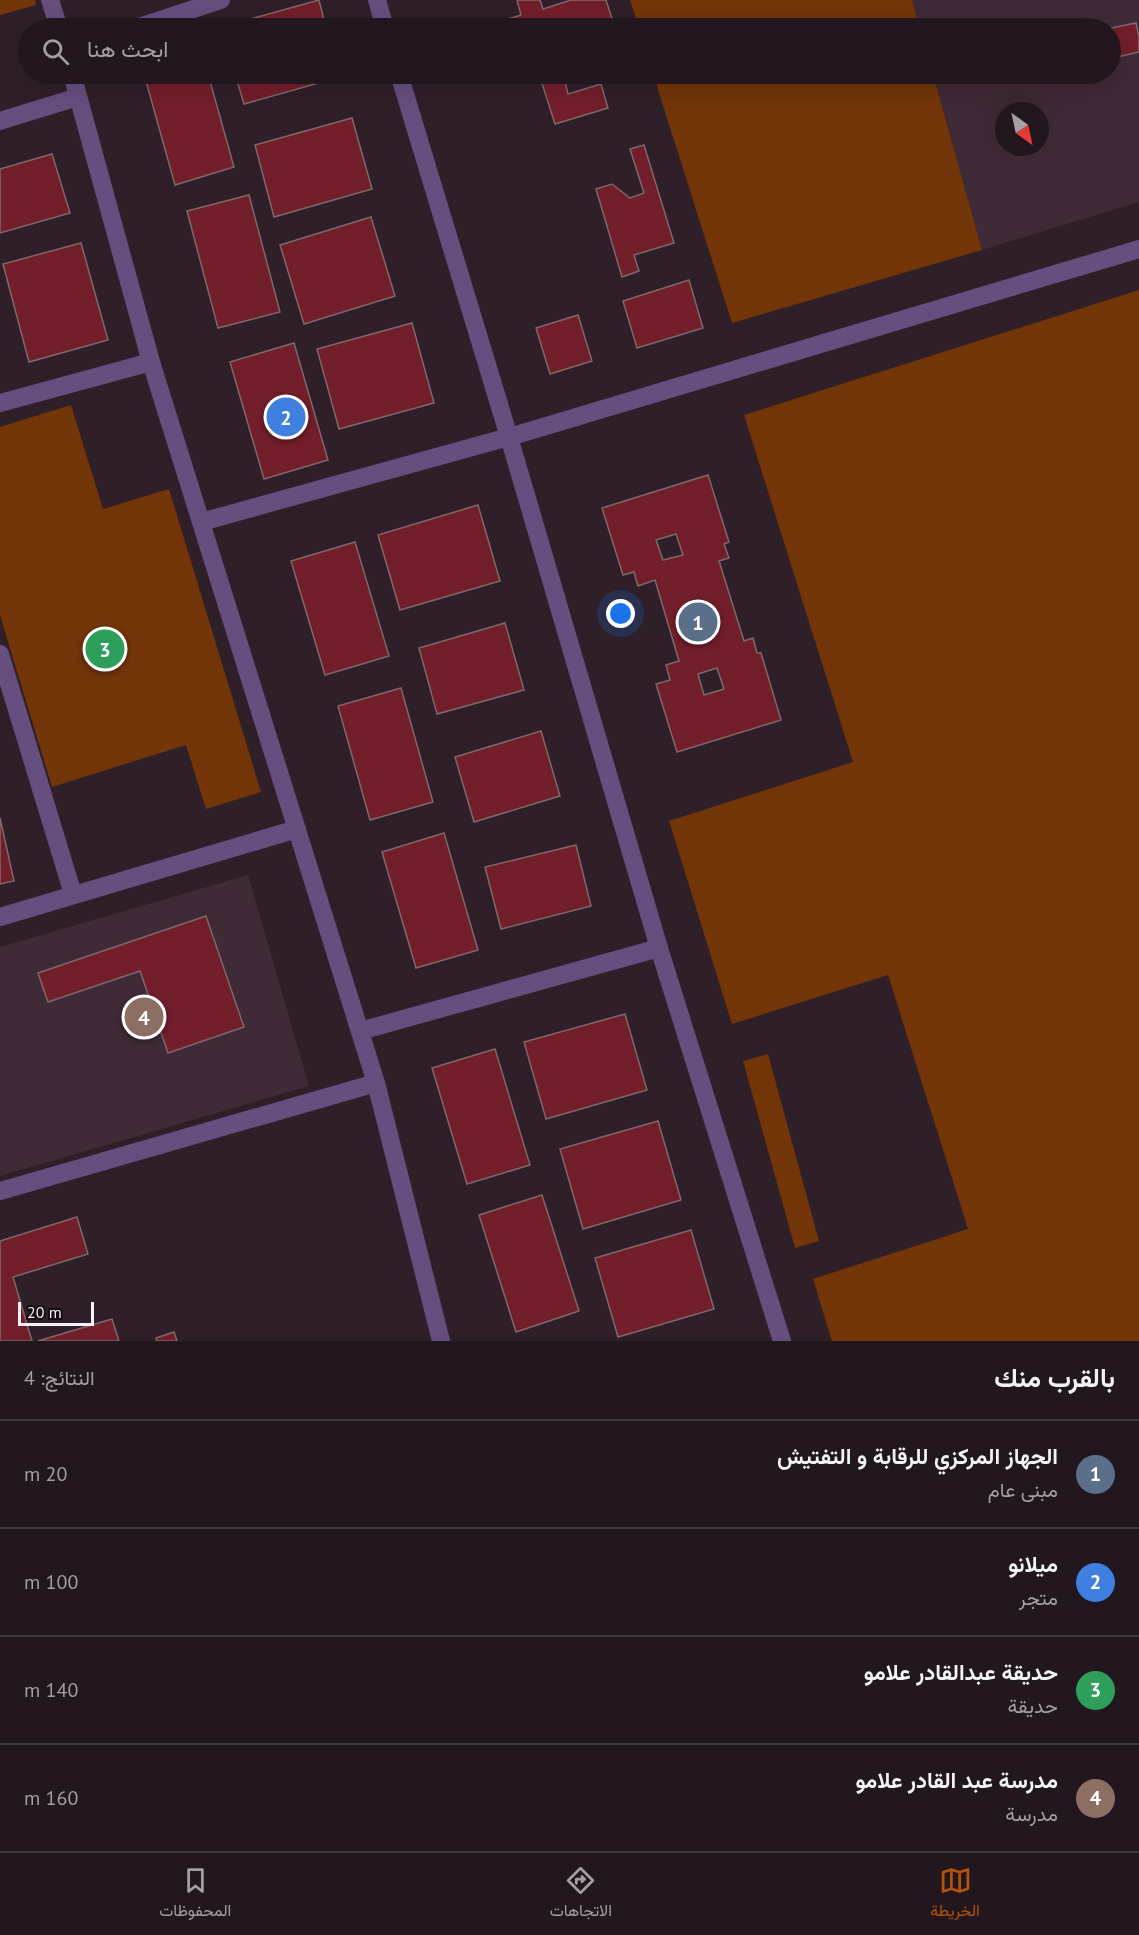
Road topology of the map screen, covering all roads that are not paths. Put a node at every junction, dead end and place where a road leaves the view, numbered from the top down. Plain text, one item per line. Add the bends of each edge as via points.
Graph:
1 (50, 0) edge
2 (222, 0) edge
3 (377, 0) edge
4 (56, 18) edge
5 (167, 18) edge
6 (382, 18) edge
7 (75, 84) edge
8 (402, 84) edge
9 (78, 97) junction
10 (0, 121) edge
11 (1139, 249) edge
12 (151, 362) junction
13 (0, 403) edge
14 (508, 437) junction
15 (201, 522) junction
16 (0, 654) edge
17 (297, 828) junction
18 (74, 894) junction
19 (0, 916) edge
20 (659, 948) junction
21 (360, 1031) junction
22 (376, 1083) junction
23 (0, 1191) edge
24 (441, 1341) edge
25 (782, 1341) edge

1 - 4 street
2 - 5 street
3 - 6 street
7 - 9 street
8 - 14 street
9 - 10 street
9 - 12 street
11 - 14 street
12 - 13 street
12 - 15 street
14 - 15 street
14 - 20 street
15 - 17 street
16 - 18 street
17 - 18 street
17 - 21 street
18 - 19 street
20 - 21 street
20 - 25 street
21 - 22 street
22 - 23 street
22 - 24 street

